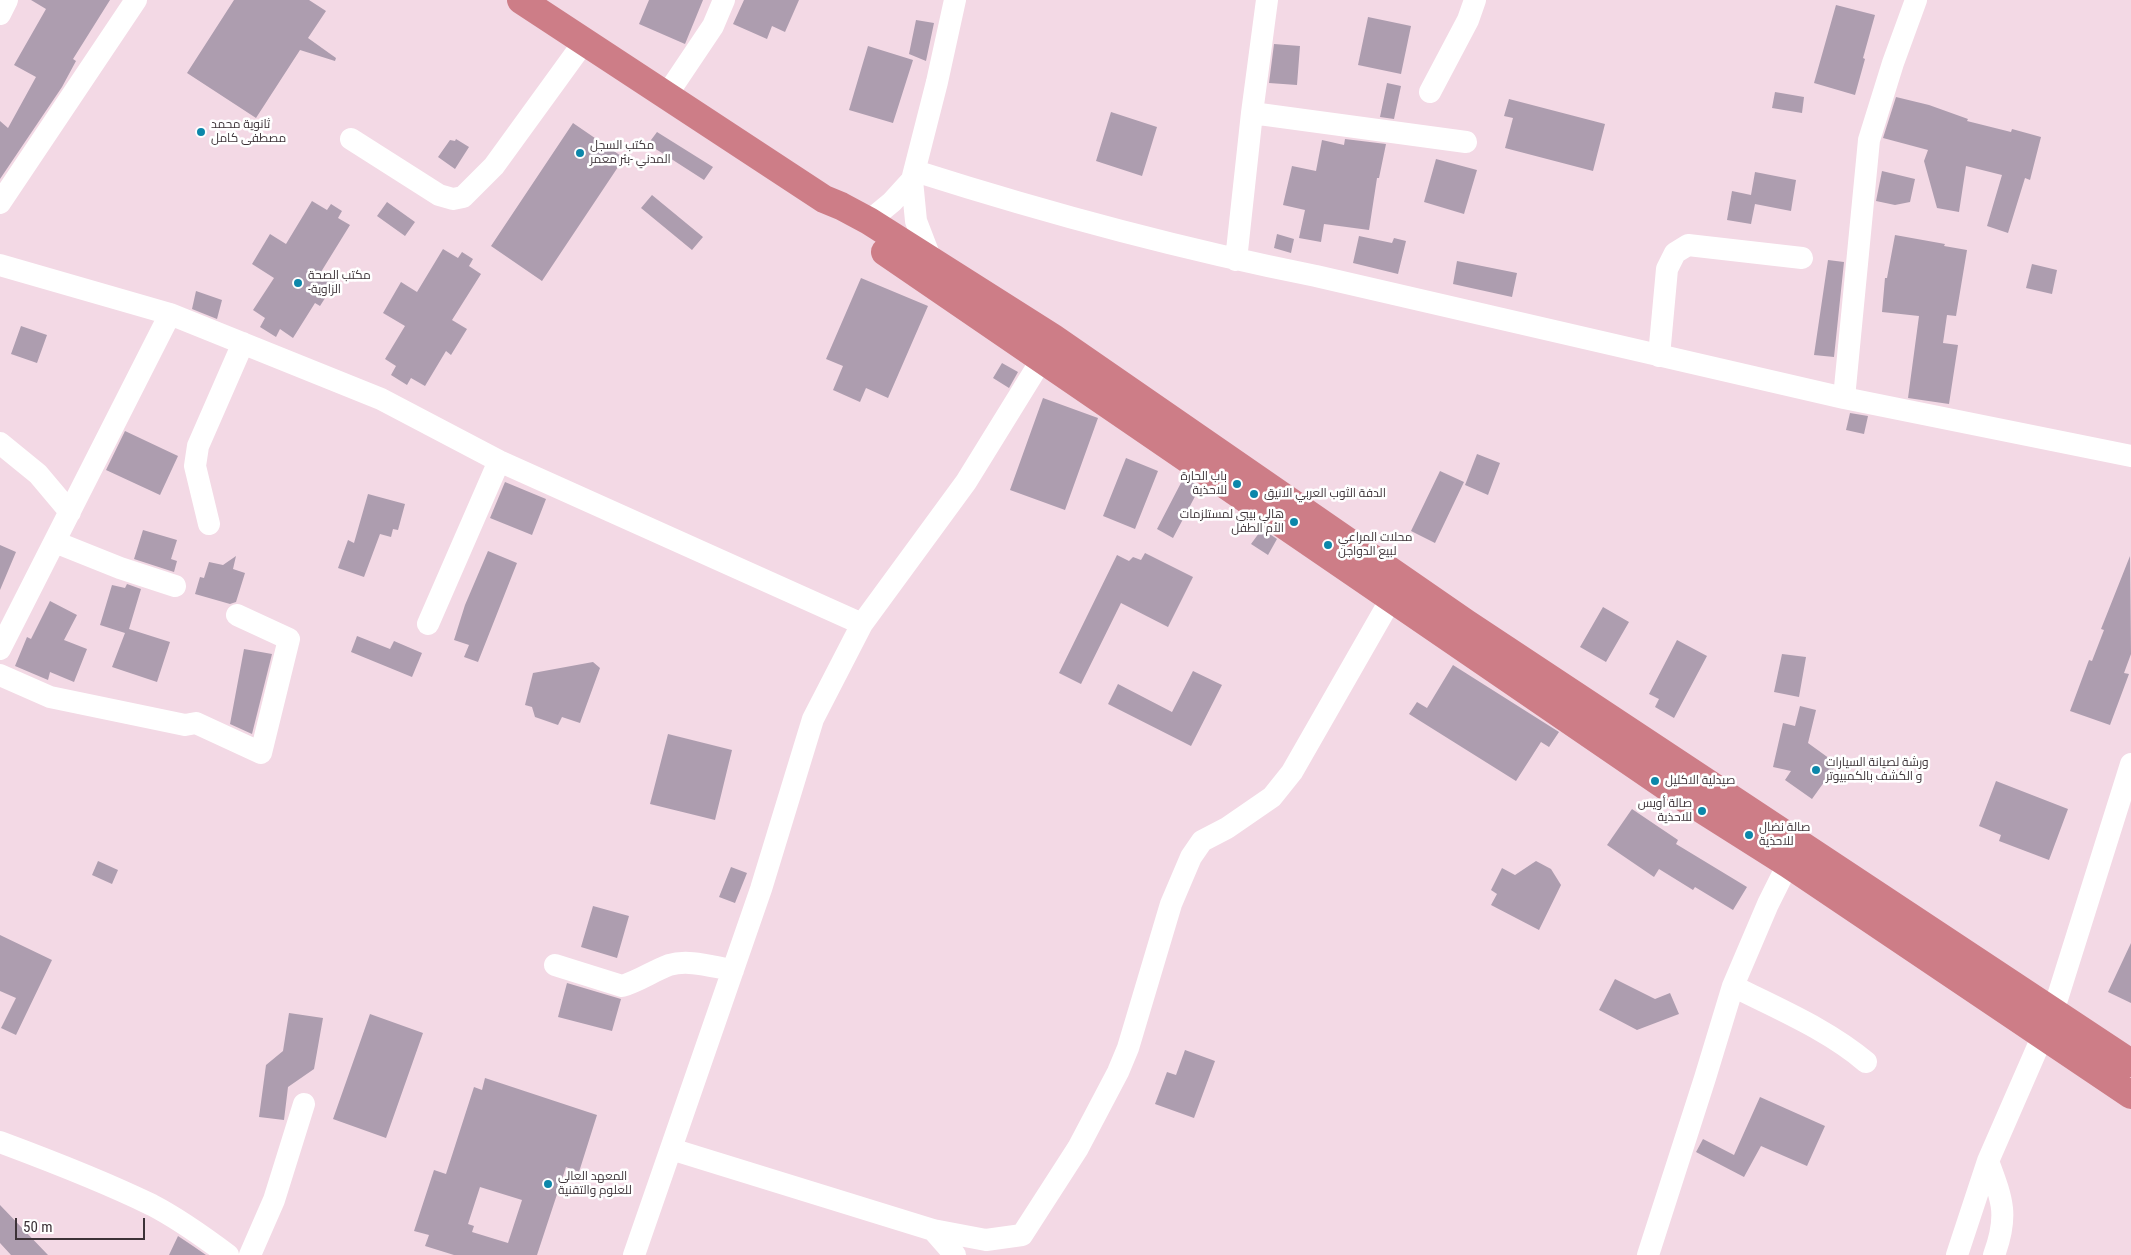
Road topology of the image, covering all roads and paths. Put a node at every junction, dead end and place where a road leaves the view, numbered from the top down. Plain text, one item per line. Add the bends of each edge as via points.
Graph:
1 (7, 0) edge
2 (136, 0) edge
3 (521, 0) edge
4 (724, 0) edge
5 (955, 0) edge
6 (1267, 0) edge
7 (1476, 0) edge
8 (1916, 0) edge
9 (0, 14) edge
10 (584, 42) junction
11 (1430, 92) dead end
12 (666, 96) junction
13 (1252, 113) junction
14 (351, 139) dead end
15 (1466, 142) dead end
16 (914, 176) junction
17 (824, 199) junction
18 (0, 203) edge
19 (869, 221) junction
20 (1802, 258) dead end
21 (931, 260) junction
22 (1236, 260) junction
23 (0, 265) edge
24 (170, 314) junction
25 (243, 344) junction
26 (1047, 348) junction
27 (1658, 356) junction
28 (1844, 398) junction
29 (0, 443) edge
30 (2131, 456) edge
31 (499, 460) junction
32 (1213, 463) junction
33 (70, 512) junction
34 (209, 524) dead end
35 (55, 542) junction
36 (175, 586) dead end
37 (1391, 599) junction
38 (237, 615) dead end
39 (428, 624) dead end
40 (862, 624) junction
41 (0, 648) edge
42 (0, 676) edge
43 (2131, 764) edge
44 (1788, 864) junction
45 (555, 965) dead end
46 (733, 970) junction
47 (1733, 986) junction
48 (2047, 1024) junction
49 (1866, 1062) dead end
50 (2131, 1064) edge
51 (2131, 1095) edge
52 (304, 1104) dead end
53 (0, 1142) edge
54 (671, 1148) junction
55 (1988, 1161) junction
56 (933, 1230) junction
57 (1019, 1245) edge
58 (228, 1255) edge
59 (250, 1255) edge
60 (634, 1255) edge
61 (955, 1255) edge
62 (1648, 1255) edge
63 (1957, 1255) edge
64 (1994, 1255) edge

1 - 9 street
2 - 18 street
3 - 10 highway
4 - 12 street via 712,26
5 - 16 street
6 - 13 street
7 - 11 street
8 - 28 street via 1869,140
10 - 12 highway
10 - 14 street via 494,166 463,197 440,196
12 - 17 highway
13 - 15 street
13 - 22 street
16 - 19 street via 892,202
16 - 21 street via 916,221
16 - 22 street
17 - 19 highway
17 - 26 highway via 863,237
19 - 21 highway
20 - 27 street via 1688,245 1675,253 1667,269
21 - 26 highway
22 - 27 street
23 - 24 street
24 - 25 street
24 - 33 street
25 - 31 street via 381,400
25 - 34 street via 198,446 194,466
26 - 32 highway
26 - 40 street via 966,482
27 - 28 street
28 - 30 street
29 - 33 street via 38,474
31 - 39 street
31 - 40 street
32 - 37 highway
32 - 48 highway via 1466,623
33 - 35 street
35 - 36 street
35 - 41 street
37 - 44 highway via 1671,790
37 - 57 street via 1292,772 1272,797 1202,842 1190,857 1171,904 1118,1072 1078,1148
38 - 42 street via 289,639 261,753 196,723 185,725 50,697
40 - 46 street via 813,720
43 - 48 street
44 - 47 street
44 - 48 highway
45 - 46 street via 622,986 684,962
46 - 54 street
47 - 49 street via 1831,1036
47 - 62 street
48 - 50 highway
48 - 51 highway
48 - 55 street
52 - 59 street via 274,1200
53 - 58 street via 152,1205
54 - 56 street
54 - 60 street
55 - 63 street
55 - 64 street via 2001,1195 2004,1216
56 - 57 street
56 - 61 street

